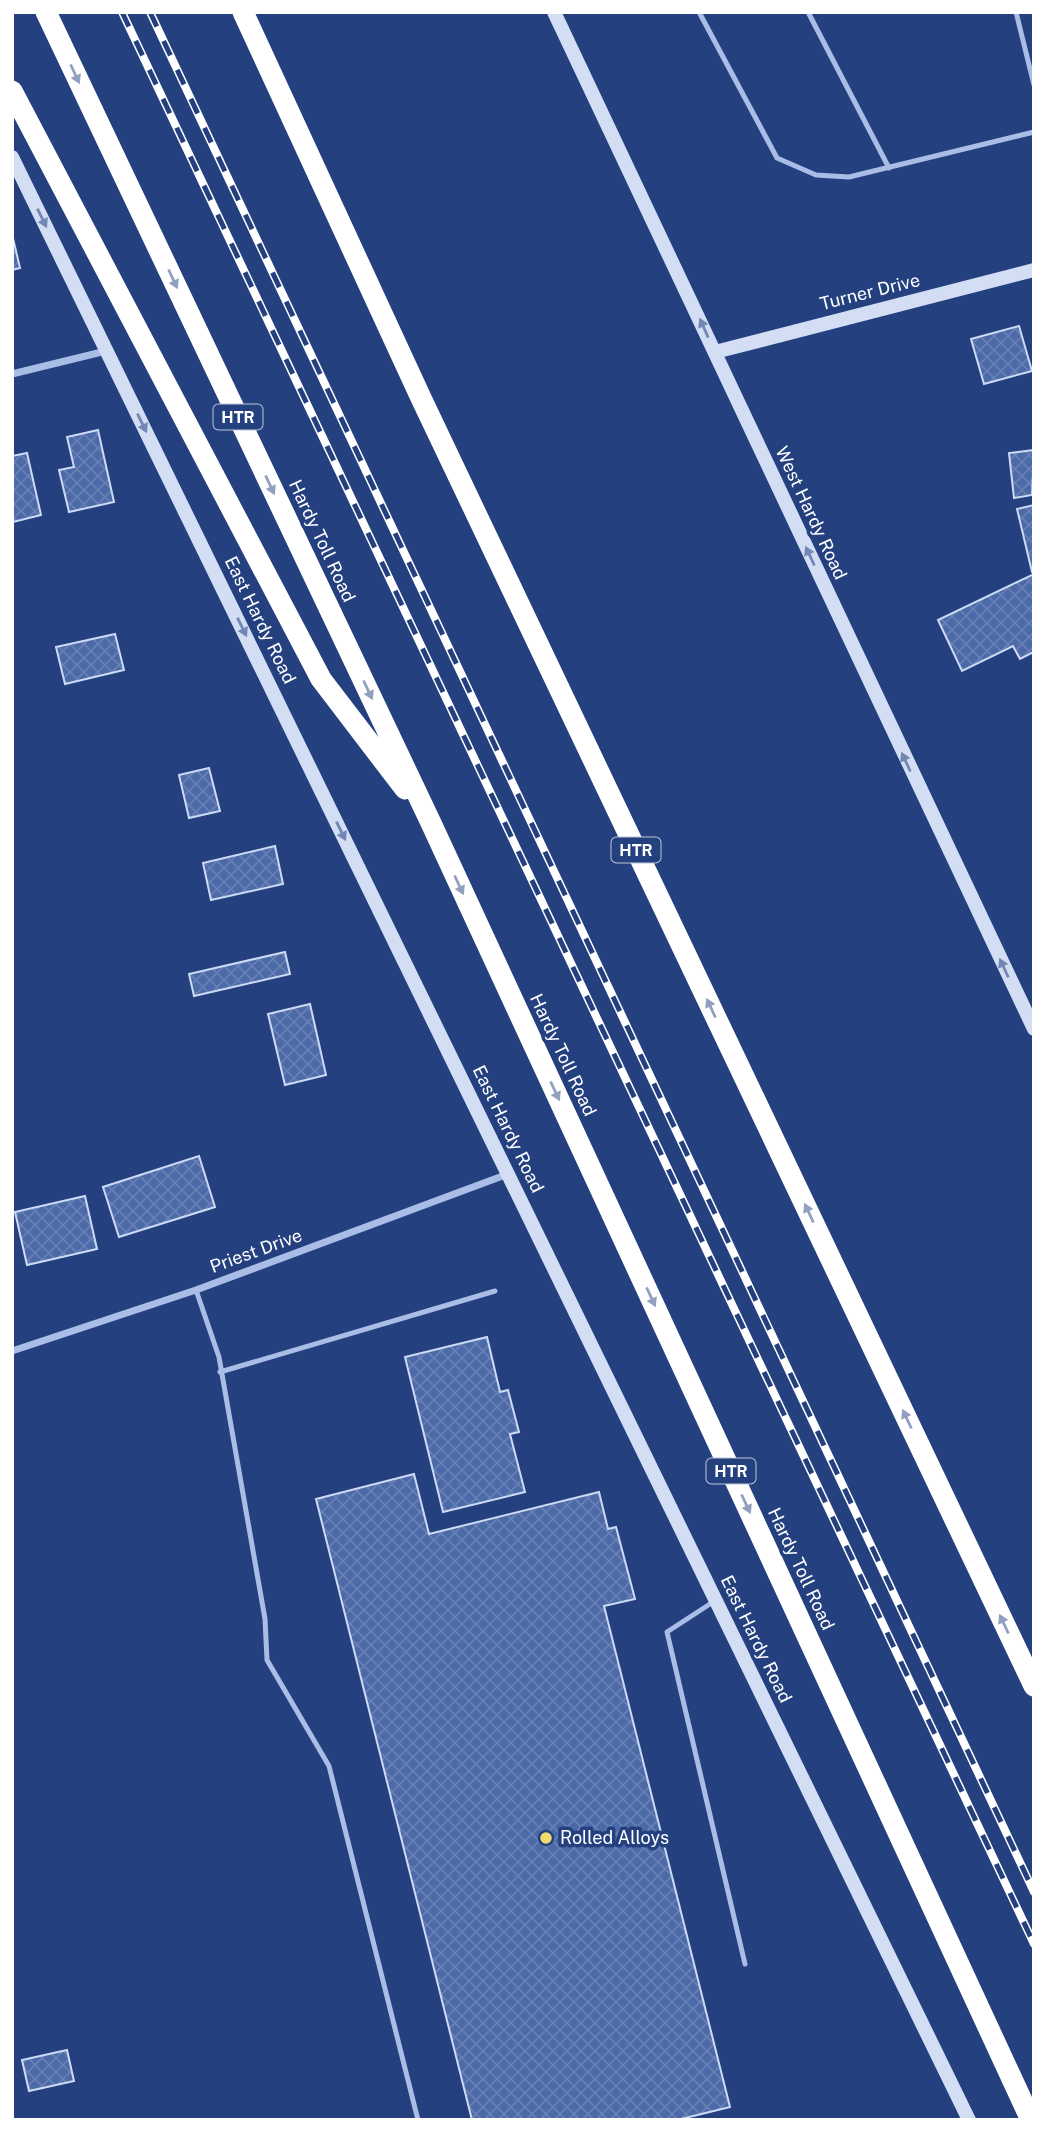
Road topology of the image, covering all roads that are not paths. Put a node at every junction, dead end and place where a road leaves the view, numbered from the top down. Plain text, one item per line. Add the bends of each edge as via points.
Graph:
1 (46, 12) edge
2 (243, 12) edge
3 (554, 12) edge
4 (699, 12) edge
5 (808, 12) edge
6 (1016, 12) edge
7 (1034, 85) edge
8 (12, 91) edge
9 (1034, 132) edge
10 (12, 157) edge
11 (889, 168) junction
12 (1034, 270) edge
13 (107, 351) junction
14 (715, 352) junction
15 (12, 374) edge
16 (431, 822) junction
17 (1034, 1030) edge
18 (508, 1174) junction
19 (196, 1290) junction
20 (495, 1291) dead end
21 (12, 1351) edge
22 (220, 1373) junction
23 (716, 1600) junction
24 (1034, 1686) edge
25 (745, 1964) dead end
26 (418, 2120) edge
27 (968, 2120) edge
28 (1031, 2120) edge

1 -> 16 highway, Hardy Toll Road / HTR
24 -> 2 highway, HTR via 421,398
14 -> 3 main road, West Hardy Road
4 - 11 lane via 777,158 816,175 849,177
5 - 11 lane
6 - 7 lane
8 - 16 highway via 321,679
9 - 11 lane
10 -> 13 main road, East Hardy Road
12 - 14 main road, Turner Drive
13 - 15 street
13 -> 18 main road, East Hardy Road
17 -> 14 main road, West Hardy Road
16 -> 28 highway, Hardy Toll Road / HTR
18 - 19 street, Priest Drive
18 - 23 main road, East Hardy Road
19 - 21 street, Priest Drive
19 - 22 lane
20 - 22 lane
22 - 26 lane via 265,1619 267,1660 329,1766
23 - 25 lane via 667,1632
23 - 27 main road, East Hardy Road

